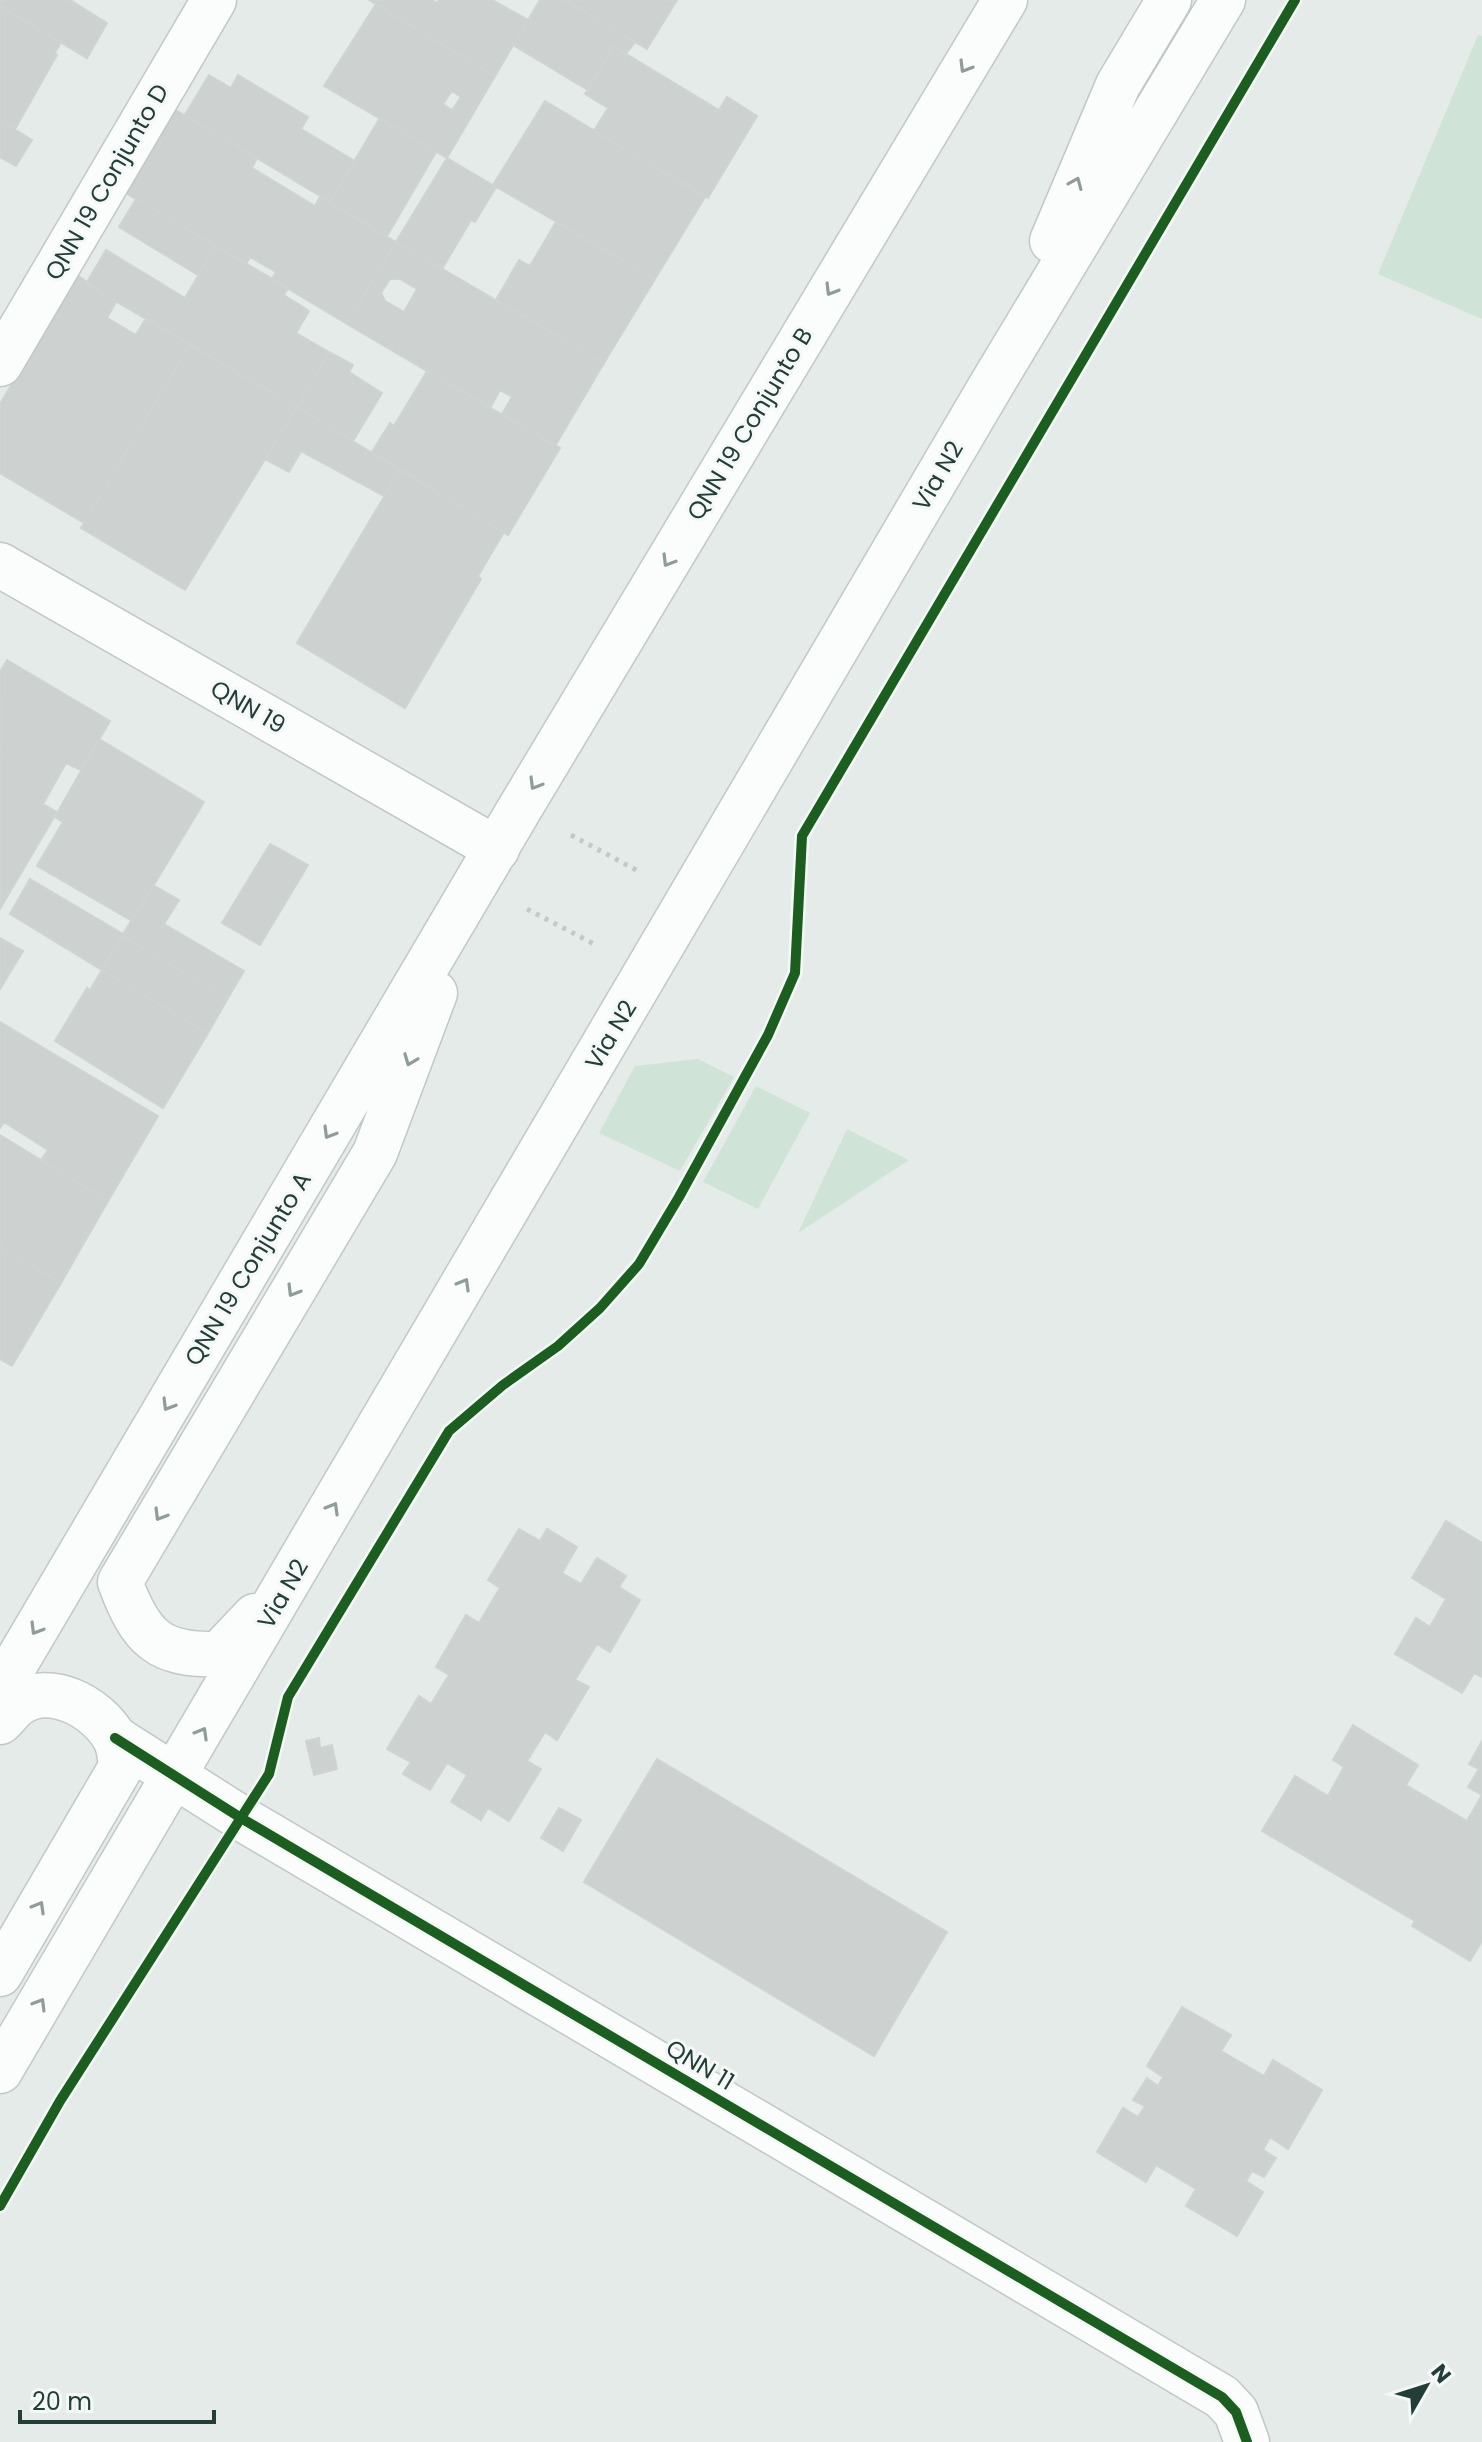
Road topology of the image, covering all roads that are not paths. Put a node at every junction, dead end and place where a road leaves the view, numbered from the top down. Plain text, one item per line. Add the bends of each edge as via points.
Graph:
1 (214, 0) edge
2 (1005, 0) edge
3 (1169, 0) edge
4 (1223, 0) edge
5 (0, 364) edge
6 (992, 384) junction
7 (0, 565) edge
8 (487, 865) junction
9 (295, 1575) junction
10 (0, 1690) edge
11 (0, 1722) edge
12 (115, 1738) junction
13 (176, 1777) junction
14 (0, 1974) edge
15 (0, 2071) edge
16 (1247, 2442) edge

1 - 5 main road, QNN 19 Conjunto D
2 -> 8 main road, QNN 19 Conjunto B
6 -> 3 main road via 1118,85
4 - 6 main road, Via N2
9 -> 6 main road, Via N2
7 - 8 main road, QNN 19
8 -> 9 main road via 375,1153 120,1582 132,1615 160,1645 184,1655 219,1654
8 -> 10 main road, QNN 19 Conjunto A
13 -> 9 main road, Via N2
11 - 12 main road, QNN 11 via 19,1703 62,1696 93,1713
12 - 13 main road, QNN 11
14 -> 12 main road via 121,1767
15 -> 13 main road, Via N2
13 - 16 main road, QNN 11 via 1222,2397 1236,2412

